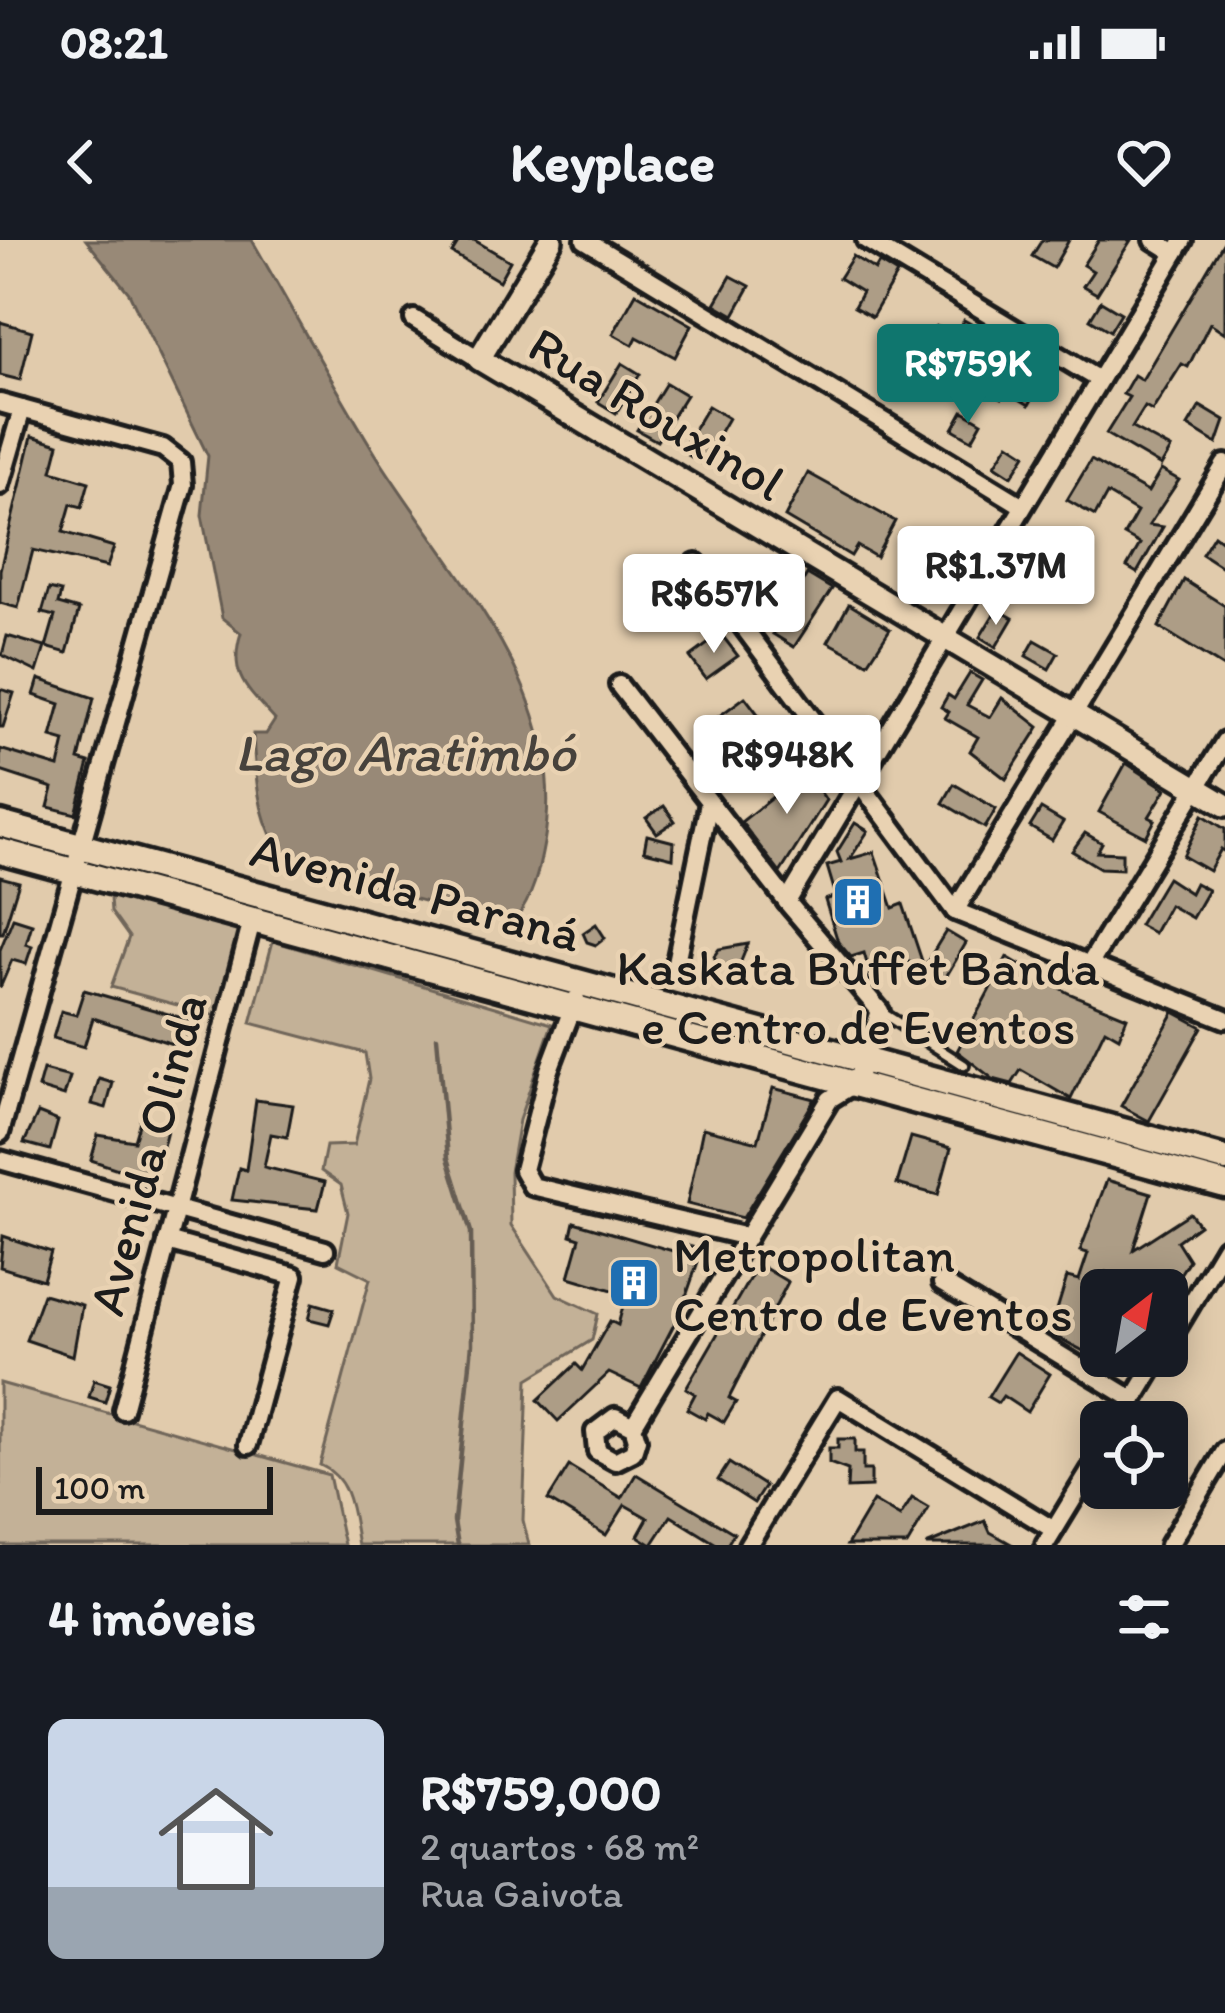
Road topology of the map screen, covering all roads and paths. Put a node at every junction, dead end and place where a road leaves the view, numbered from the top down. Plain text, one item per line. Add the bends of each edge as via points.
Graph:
1 (551, 240) edge
2 (585, 240) edge
3 (866, 240) edge
4 (1154, 240) edge
5 (1179, 246) edge
6 (414, 319) dead end
7 (479, 359) junction
8 (1099, 380) junction
9 (0, 403) edge
10 (22, 409) junction
11 (1225, 464) edge
12 (0, 484) edge
13 (1022, 506) junction
14 (696, 563) dead end
15 (946, 637) junction
16 (620, 685) dead end
17 (1072, 715) junction
18 (1225, 741) edge
19 (859, 777) junction
20 (1196, 788) junction
21 (709, 802) junction
22 (1225, 806) edge
23 (0, 824) edge
24 (0, 851) edge
25 (77, 859) junction
26 (787, 902) junction
27 (956, 911) junction
28 (252, 920) junction
29 (1088, 967) junction
30 (674, 972) dead end
31 (581, 982) junction
32 (573, 1007) junction
33 (880, 1011) junction
34 (1225, 1019) edge
35 (964, 1065) dead end
36 (861, 1072) junction
37 (0, 1133) edge
38 (0, 1160) edge
39 (1225, 1160) edge
40 (1225, 1185) edge
41 (175, 1209) junction
42 (747, 1237) junction
43 (167, 1241) junction
44 (1225, 1246) edge
45 (325, 1250) dead end
46 (942, 1283) dead end
47 (1188, 1309) edge
48 (1148, 1377) edge
49 (1134, 1400) joint
50 (123, 1410) dead end
51 (633, 1426) dead end
52 (248, 1445) dead end
53 (1225, 1451) edge
54 (1080, 1488) edge
55 (1049, 1538) edge
56 (748, 1545) edge
57 (1169, 1545) edge

1 - 7 street
2 - 13 street
3 - 8 street
4 - 5 street
5 - 8 street
6 - 7 street, Rua Rouxinol
7 - 15 street, Rua Rouxinol
8 - 13 street
9 - 10 street
10 - 12 street
10 - 25 street via 163,448 181,462 183,485
11 - 17 street
13 - 15 street
14 - 19 street
15 - 17 street, Rua Rouxinol
15 - 19 street
16 - 21 street
17 - 20 street, Rua Rouxinol
17 - 27 street
18 - 20 street
19 - 26 street
19 - 27 street
20 - 22 street, Rua Rouxinol
20 - 29 street
21 - 26 street
21 - 30 street
23 - 25 main road, Avenida Paraná
24 - 25 main road, Avenida Paraná
25 - 28 main road, Avenida Paraná
25 - 31 main road, Avenida Paraná
25 - 37 street
26 - 33 street
27 - 29 street
28 - 32 main road, Avenida Paraná
28 - 41 street, Avenida Olinda
29 - 34 street
31 - 32 street
31 - 36 main road, Avenida Paraná
32 - 36 main road, Avenida Paraná
32 - 42 street via 549,1070 526,1179
33 - 35 lane
33 - 36 street
36 - 39 main road, Avenida Paraná
36 - 40 main road, Avenida Paraná
36 - 42 street via 830,1099
38 - 41 street
41 - 43 street, Avenida Olinda
41 - 45 street
42 - 51 street
43 - 50 street, Avenida Olinda
43 - 52 street via 294,1276
44 - 47 street
46 - 49 street
48 - 49 street
53 - 57 street
54 - 55 street
55 - 56 street via 838,1398

